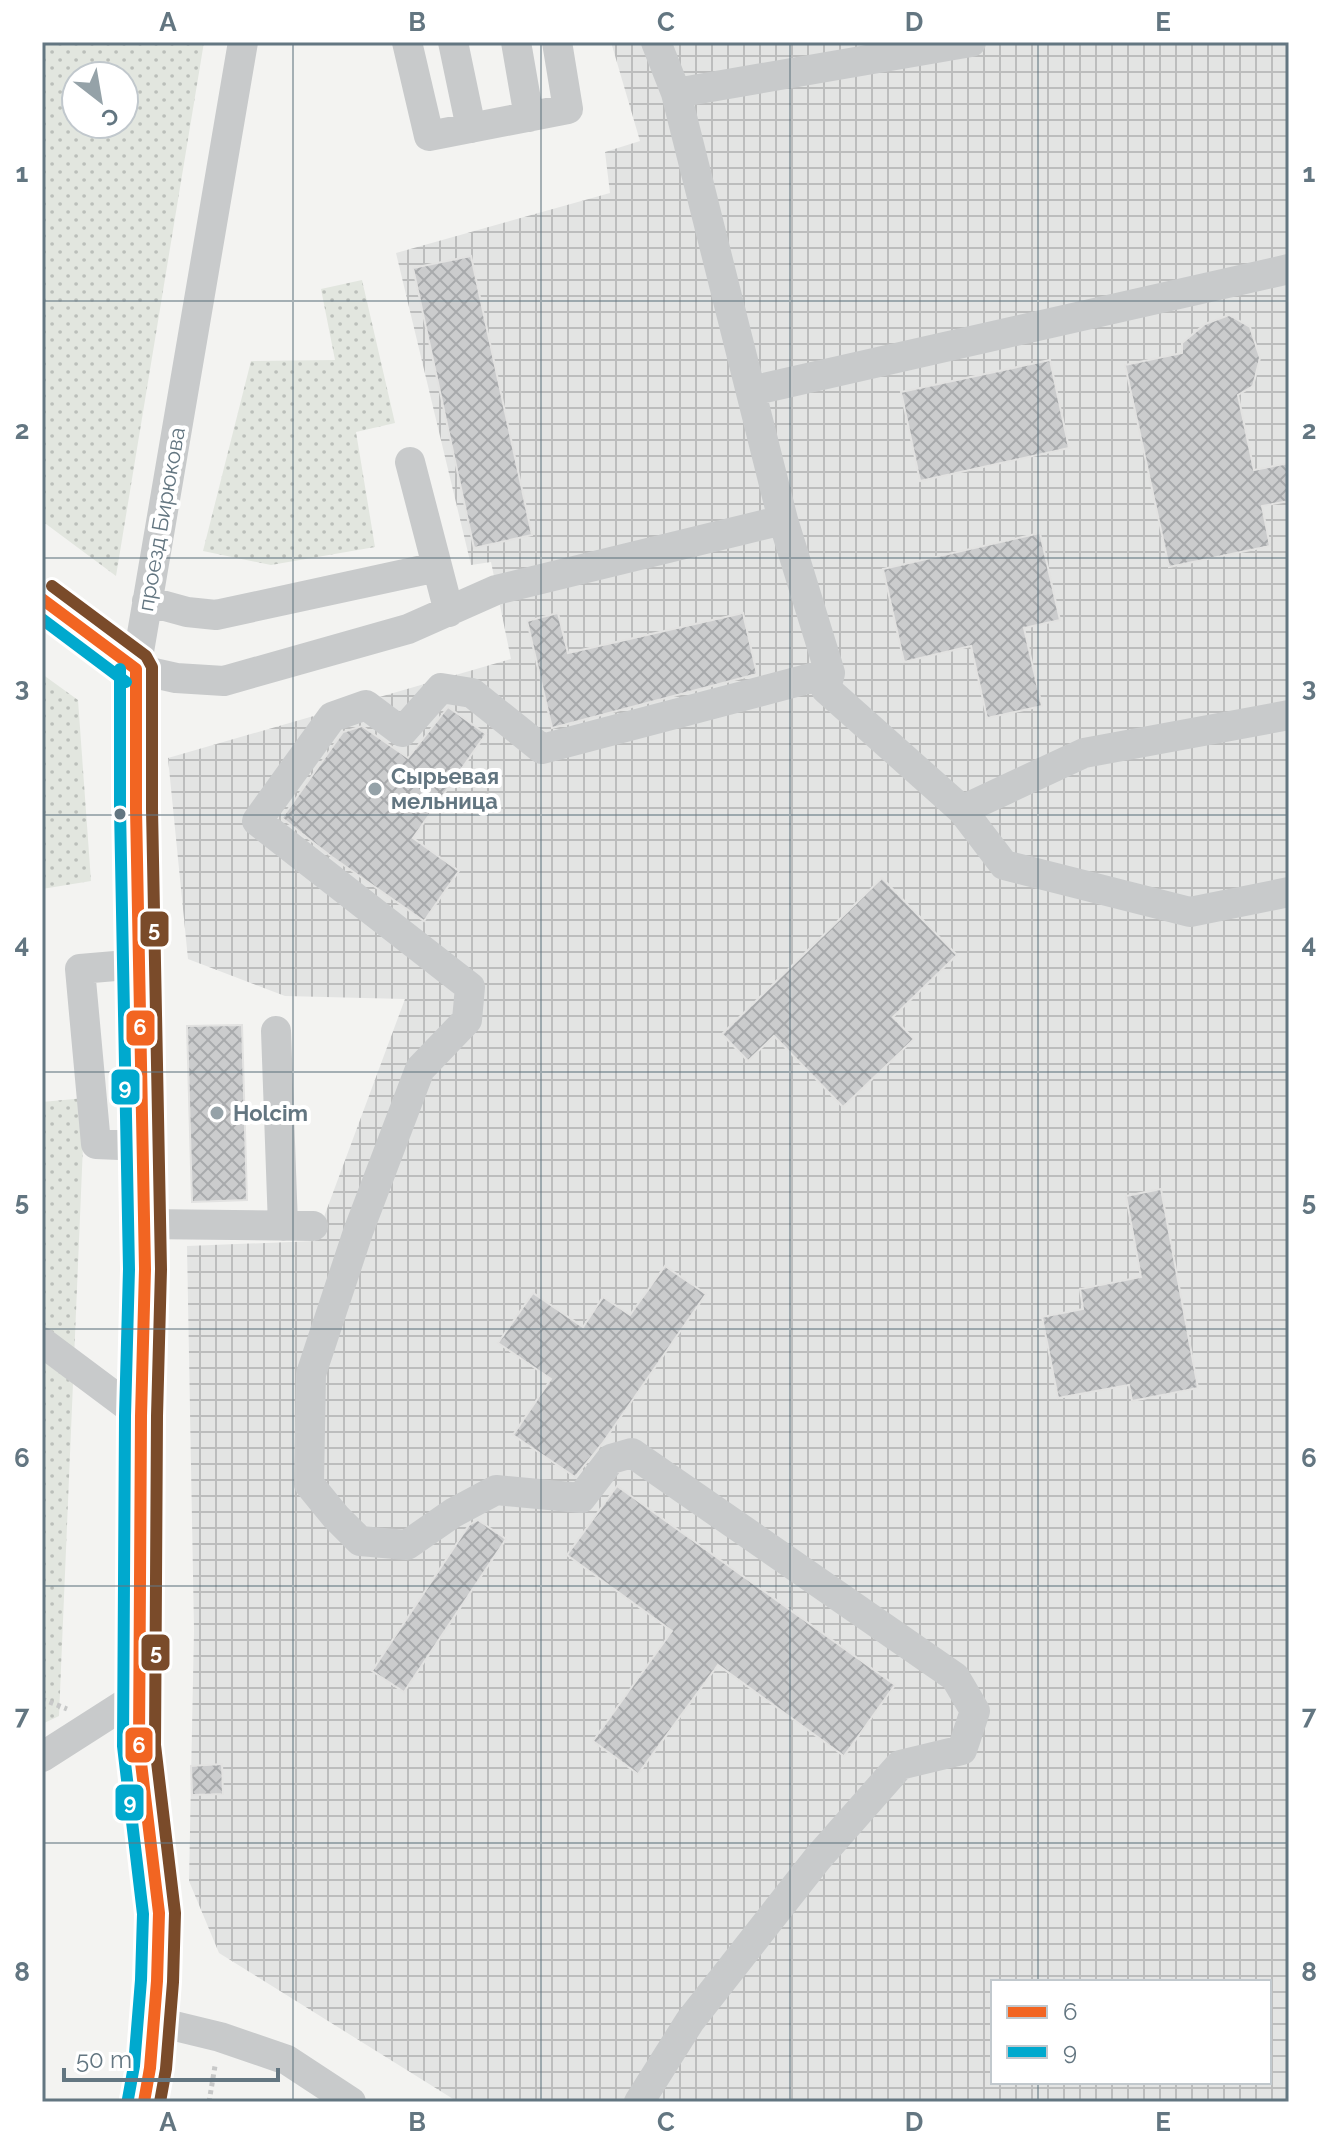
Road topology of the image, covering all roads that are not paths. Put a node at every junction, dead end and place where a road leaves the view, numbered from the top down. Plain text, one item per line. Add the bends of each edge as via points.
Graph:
1 (243, 42) edge
2 (407, 42) edge
3 (453, 42) edge
4 (516, 42) edge
5 (557, 42) edge
6 (656, 42) edge
7 (971, 42) edge
8 (676, 93) junction
9 (529, 117) junction
10 (471, 128) junction
11 (1289, 269) edge
12 (751, 391) junction
13 (410, 462) dead end
14 (783, 520) junction
15 (437, 567) junction
16 (42, 599) edge
17 (147, 601) junction
18 (449, 612) junction
19 (136, 669) junction
20 (830, 673) junction
21 (1289, 715) edge
22 (962, 810) junction
23 (1289, 892) edge
24 (139, 964) junction
25 (276, 1031) dead end
26 (143, 1146) junction
27 (144, 1224) junction
28 (283, 1226) junction
29 (313, 1226) dead end
30 (42, 1342) edge
31 (141, 1416) junction
32 (139, 1695) junction
33 (42, 1757) edge
34 (154, 2021) junction
35 (144, 2102) edge
36 (351, 2102) edge
37 (639, 2102) edge

1 - 17 street, проезд Бирюкова
2 - 10 street via 429,136
3 - 10 street
4 - 9 street
5 - 9 street via 568,109
6 - 8 street
7 - 8 street
8 - 12 street
9 - 10 street
11 - 12 street
12 - 14 street
13 - 15 street
14 - 18 street via 496,590
14 - 20 street
15 - 17 street via 216,615
15 - 18 street
16 - 19 street
17 - 19 street, проезд Бирюкова
18 - 19 street via 408,629 224,681
19 - 24 street, проезд Бирюкова
20 - 22 street via 826,689
20 - 37 street via 542,749 472,693 441,688 402,732 366,705 332,717 257,821 470,987 467,1020 420,1069 311,1374 309,1484 360,1541 407,1545 496,1490 581,1498 611,1459 632,1453 955,1677 975,1711 962,1750 900,1765 818,1858 690,2021
21 - 22 street via 1084,753
22 - 23 street via 1004,865 1190,912
24 - 26 street, проезд Бирюкова
24 - 26 street via 80,969 96,1144
25 - 28 street
26 - 27 street, проезд Бирюкова
27 - 28 street
27 - 31 street, проезд Бирюкова
28 - 29 street
30 - 31 street
31 - 32 street, проезд Бирюкова
32 - 33 street
32 - 34 street, проезд Бирюкова via 139,1746 159,1913
34 - 35 street, проезд Бирюкова
34 - 36 street via 287,2060

